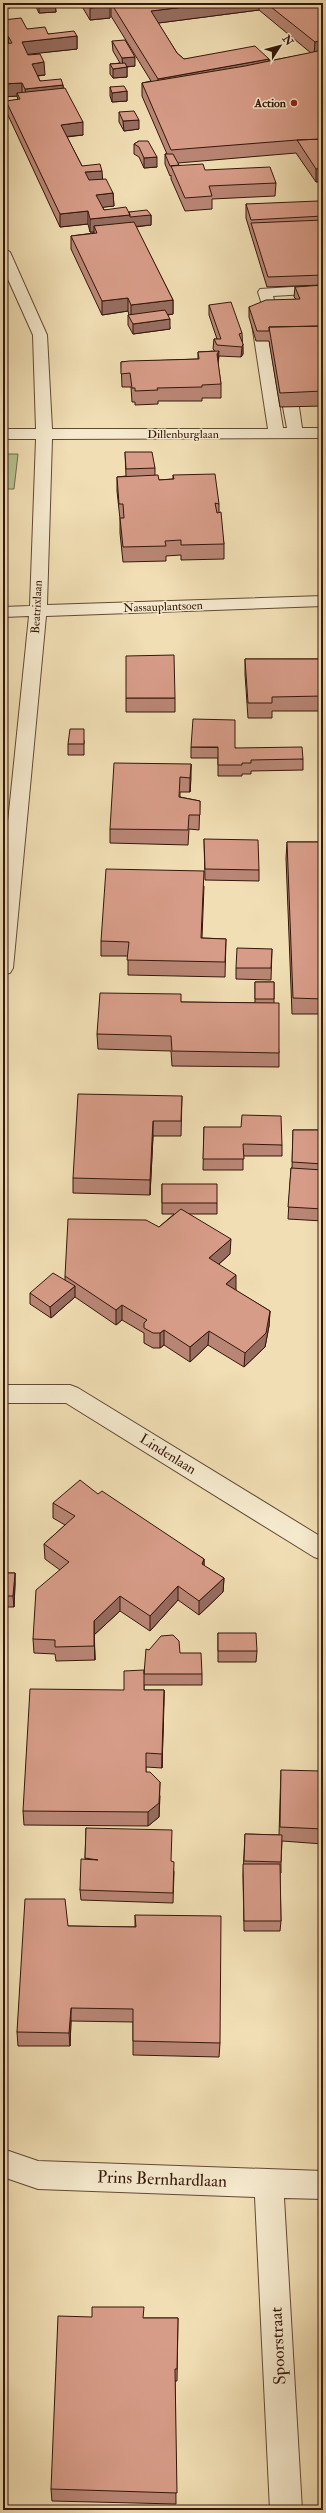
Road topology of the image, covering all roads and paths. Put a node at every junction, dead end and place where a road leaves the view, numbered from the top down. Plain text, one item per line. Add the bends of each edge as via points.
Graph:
1 (3, 252) edge
2 (323, 289) edge
3 (291, 407) edge
4 (276, 433) junction
5 (295, 433) junction
6 (323, 433) edge
7 (3, 434) edge
8 (44, 434) junction
9 (323, 601) edge
10 (38, 611) junction
11 (3, 612) edge
12 (3, 968) edge
13 (3, 1394) edge
14 (323, 1550) edge
15 (3, 2163) edge
16 (270, 2183) junction
17 (323, 2185) edge
18 (286, 2510) edge

1 - 8 street, Beatrixlaan via 40,334
2 - 4 street via 265,292 266,315 258,324
3 - 5 street
4 - 5 street, Dillenburglaan
4 - 8 street, Dillenburglaan
5 - 6 street, Dillenburglaan
7 - 8 street
8 - 10 street, Beatrixlaan
9 - 10 street, Nassauplantsoen
10 - 11 street, Nassauplantsoen
10 - 12 street, Beatrixlaan
13 - 14 street, Lindenlaan via 70,1394
15 - 16 street, Prins Bernhardlaan via 38,2175
16 - 17 street, Prins Bernhardlaan
16 - 18 street, Spoorstraat

